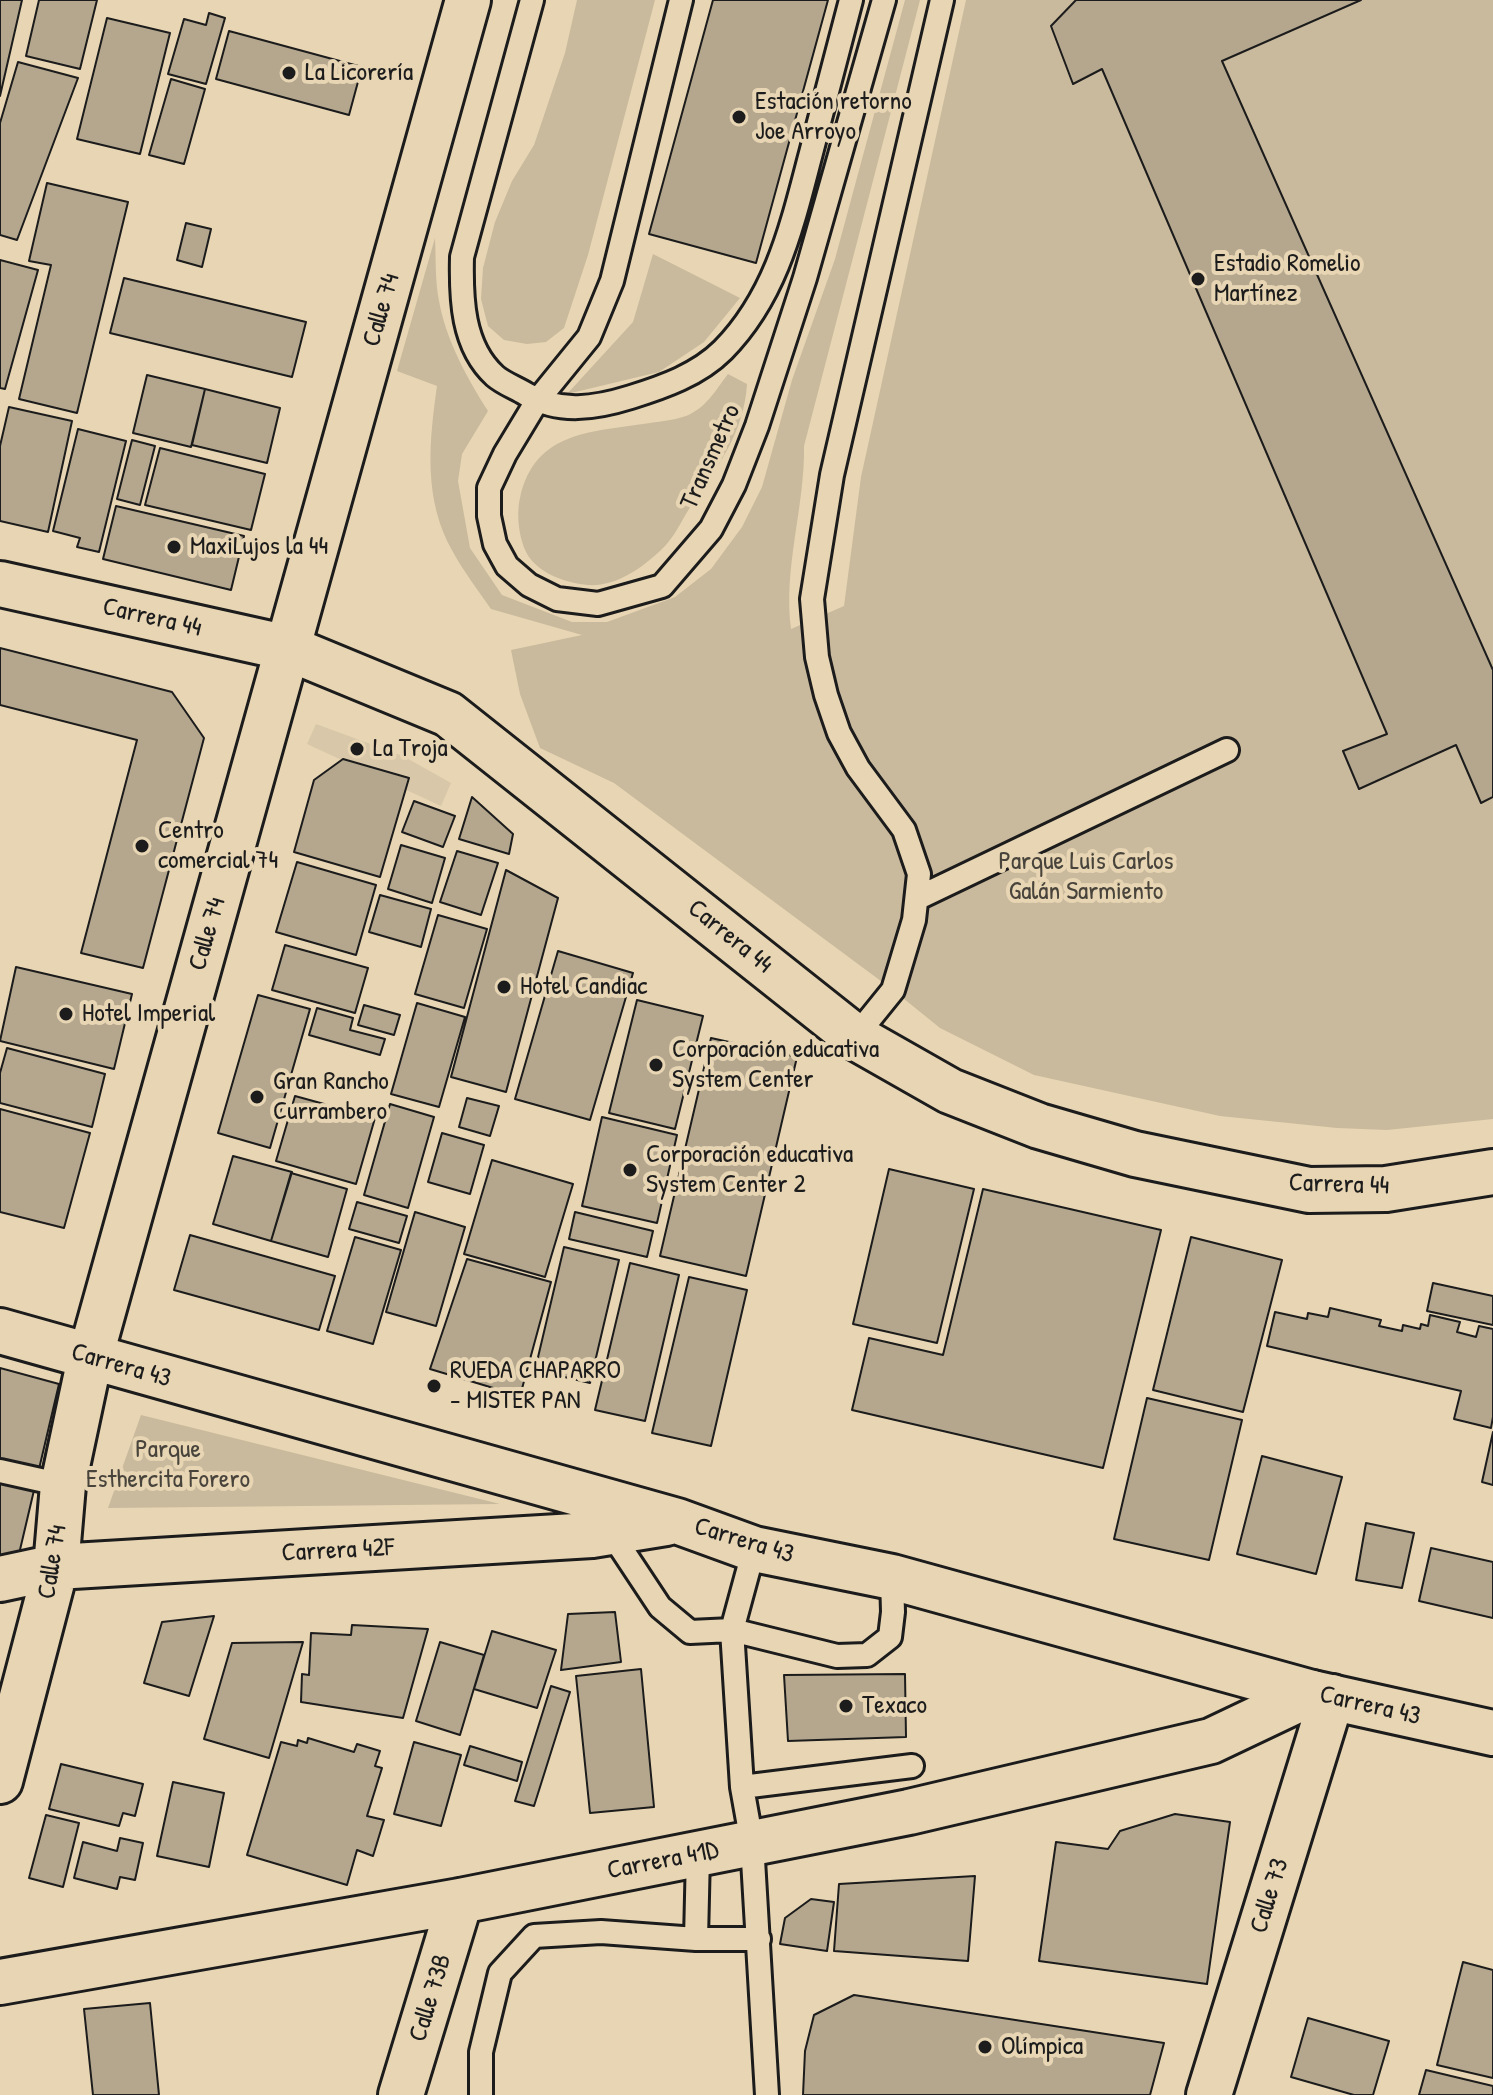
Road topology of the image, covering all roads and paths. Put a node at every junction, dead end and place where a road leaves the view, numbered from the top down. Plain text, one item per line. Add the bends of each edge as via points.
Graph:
1 (468, 0) edge
2 (532, 0) edge
3 (681, 0) edge
4 (851, 0) edge
5 (884, 0) edge
6 (942, 0) edge
7 (537, 401) junction
8 (0, 584) edge
9 (288, 648) junction
10 (1227, 750) dead end
11 (918, 898) junction
12 (855, 1037) junction
13 (1493, 1172) edge
14 (0, 1331) edge
15 (90, 1358) junction
16 (0, 1471) edge
17 (63, 1485) junction
18 (677, 1521) junction
19 (611, 1533) junction
20 (754, 1549) junction
21 (56, 1567) junction
22 (892, 1577) junction
23 (0, 1579) edge
24 (732, 1630) junction
25 (1322, 1695) junction
26 (1493, 1733) edge
27 (912, 1766) dead end
28 (0, 1781) edge
29 (742, 1787) junction
30 (752, 1843) junction
31 (698, 1854) junction
32 (460, 1901) junction
33 (696, 1939) junction
34 (759, 1939) junction
35 (0, 1982) edge
36 (401, 2095) edge
37 (481, 2095) edge
38 (767, 2095) edge
39 (1209, 2095) edge

1 - 9 street, Calle 74
2 - 7 lane, Transmetro via 462,257 461,286 471,345 495,376
3 - 7 lane, Transmetro via 612,281 589,337
4 - 7 lane, Transmetro via 786,249 742,328 721,352 689,375 649,391 574,409
5 - 7 lane, Transmetro via 757,426 711,529 662,586 598,604 557,599 507,566 495,544 489,488
6 - 11 lane via 832,475 812,599 817,657 839,733 865,779 904,830 919,874
8 - 9 street, Carrera 44
9 - 12 street, Carrera 44 via 448,714
9 - 15 street, Calle 74
10 - 11 lane
11 - 12 lane via 893,990
12 - 13 street, Carrera 44 via 950,1091 1039,1126 1135,1154 1309,1190 1386,1189
14 - 15 street, Carrera 43
15 - 17 street, Calle 74
15 - 18 street, Carrera 43
16 - 17 lane
17 - 21 street, Calle 74
18 - 19 street, Carrera 42F
18 - 20 street, Carrera 43
19 - 21 street, Carrera 42F
19 - 24 lane via 660,1607 690,1632
20 - 22 street, Carrera 43
20 - 24 lane
21 - 23 street, Carrera 42F
21 - 28 street, Calle 74
22 - 24 lane via 890,1637 867,1655 837,1656
22 - 25 street, Carrera 43
24 - 29 lane
25 - 26 street, Carrera 43
25 - 30 street, Carrera 41D via 1211,1741
25 - 39 street, Calle 73
27 - 29 lane
29 - 30 lane
30 - 31 street, Carrera 41D
30 - 34 lane
31 - 32 street, Carrera 41D
31 - 33 lane
32 - 35 street, Carrera 41D
32 - 36 street, Calle 73B
33 - 34 lane
33 - 37 lane via 601,1932 534,1936 500,1973 481,2052
34 - 38 lane

